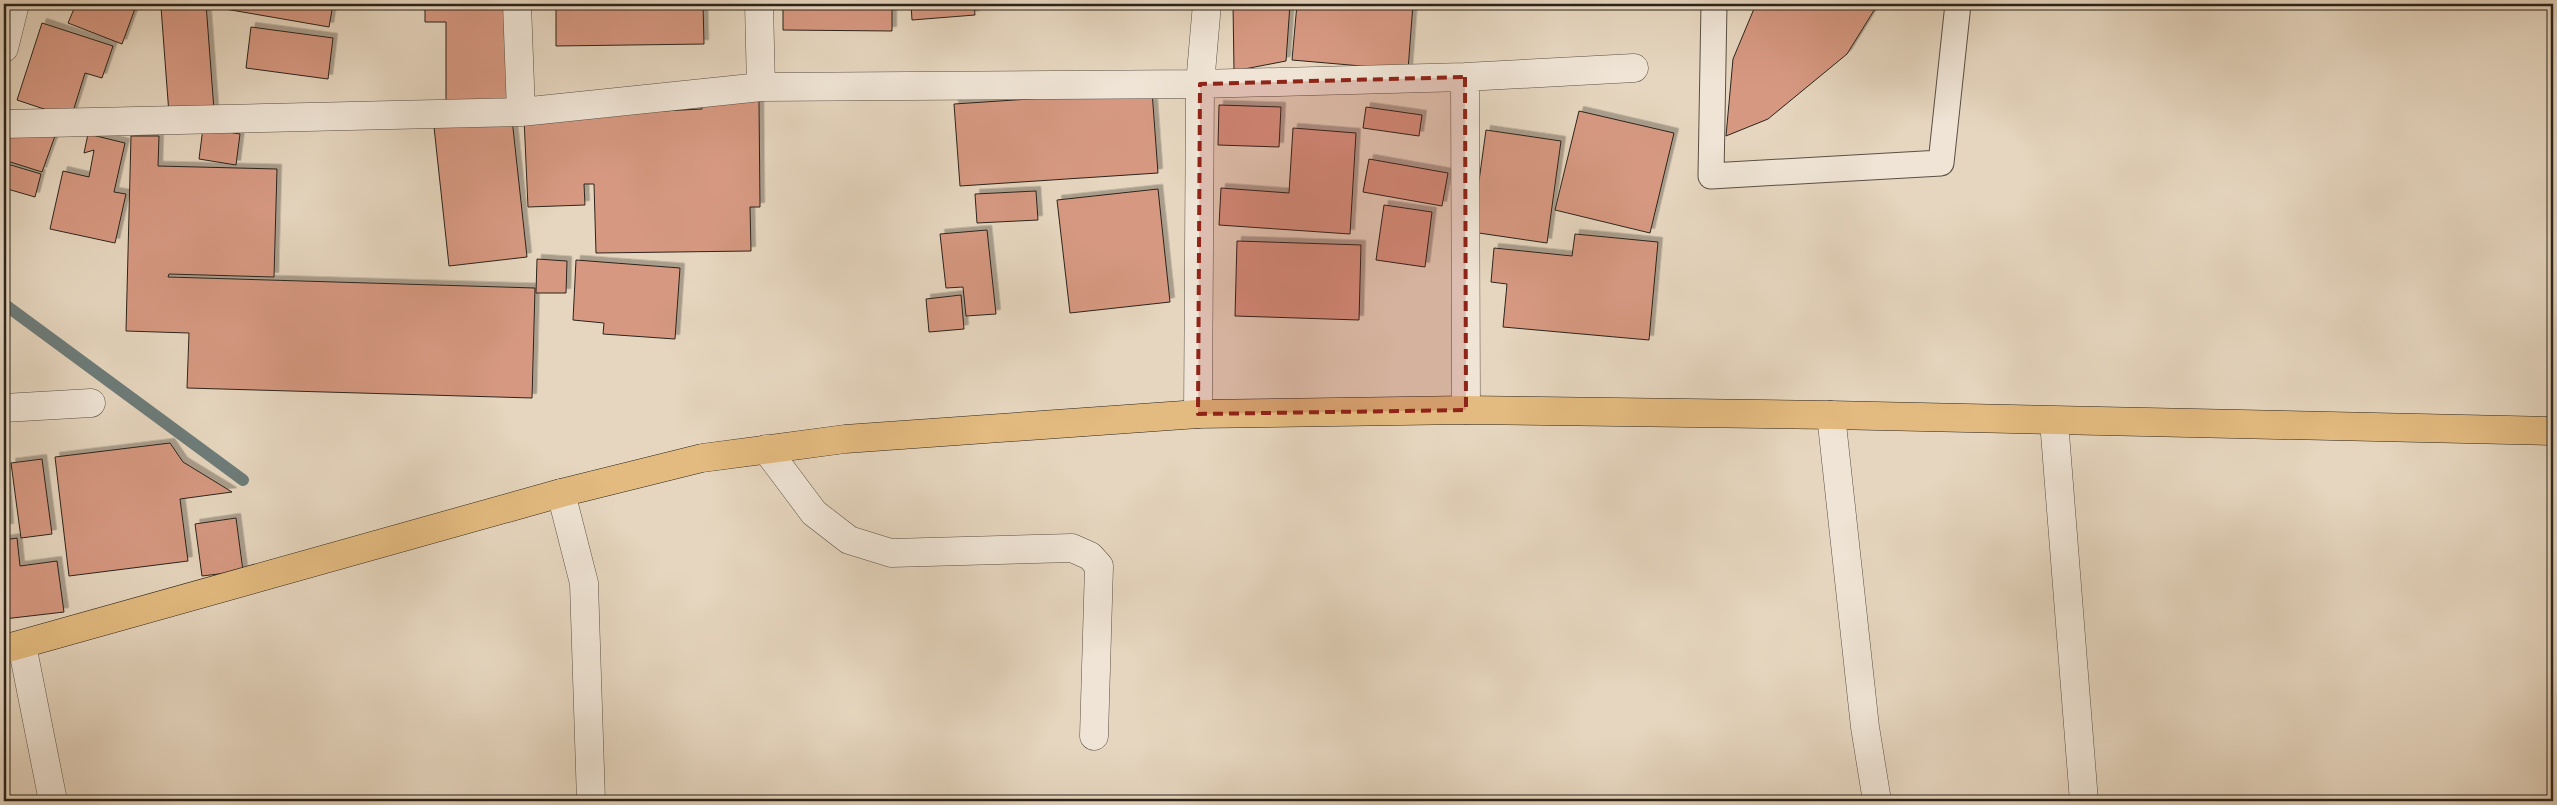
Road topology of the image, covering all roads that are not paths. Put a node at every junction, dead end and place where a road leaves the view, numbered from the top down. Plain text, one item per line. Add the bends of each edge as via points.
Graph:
1 (14, 4) edge
2 (517, 4) edge
3 (759, 4) edge
4 (1207, 4) edge
5 (1714, 4) edge
6 (1958, 4) edge
7 (4, 48) edge
8 (1634, 68) dead end
9 (1465, 77) junction
10 (1200, 84) junction
11 (761, 87) junction
12 (521, 112) junction
13 (4, 124) edge
14 (91, 402) dead end
15 (4, 408) edge
16 (1466, 410) junction
17 (1198, 414) junction
18 (1831, 415) junction
19 (2054, 420) junction
20 (2553, 431) edge
21 (766, 450) junction
22 (562, 493) junction
23 (13, 647) edge
24 (1094, 736) dead end
25 (53, 801) edge
26 (590, 801) edge
27 (1877, 801) edge
28 (2084, 801) edge

1 - 7 street
2 - 12 street
3 - 11 street
4 - 10 street
5 - 6 lane via 1711,176 1941,163
8 - 9 street
9 - 10 street
9 - 16 street
10 - 11 street
10 - 17 street
11 - 12 street
12 - 13 street
14 - 15 street
16 - 17 main road
16 - 18 main road
17 - 21 main road via 845,439
18 - 19 main road
18 - 27 street via 1865,727
19 - 20 main road
19 - 28 street
21 - 22 main road via 702,458
21 - 24 street via 814,513 849,540 891,553 1072,548 1090,556 1098,566
22 - 23 main road
22 - 26 street via 584,583
23 - 25 street

